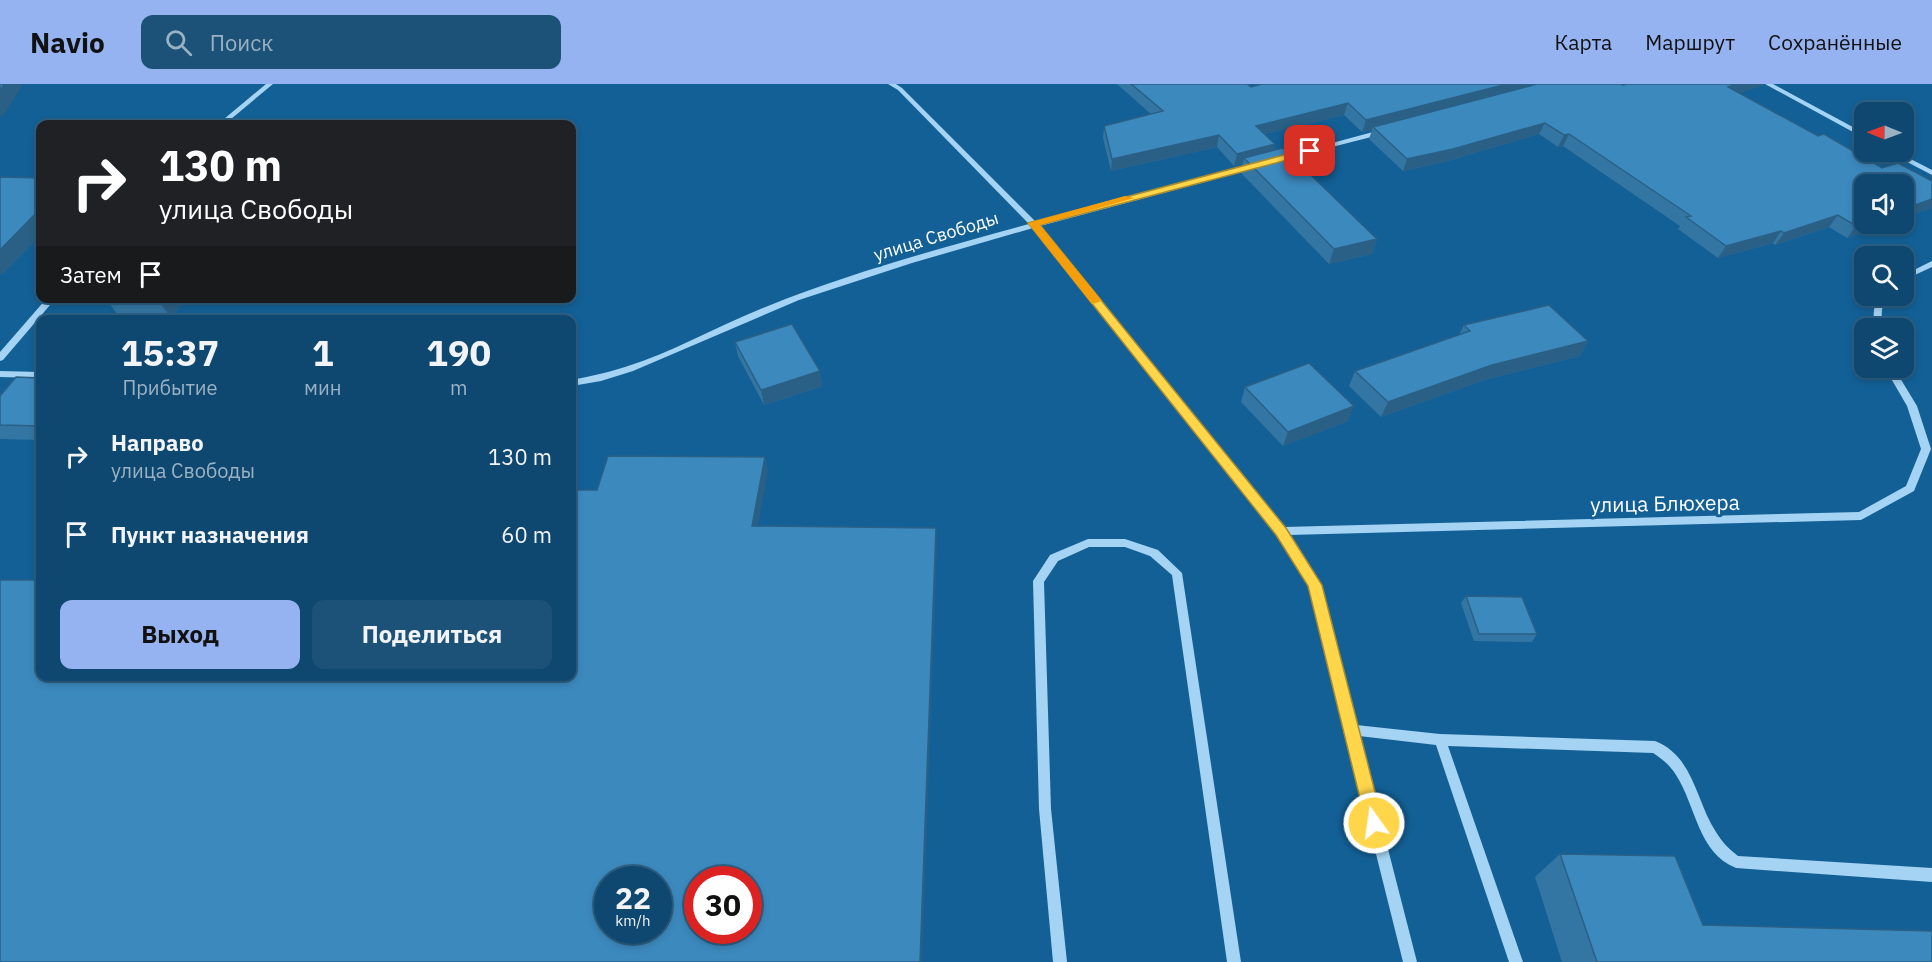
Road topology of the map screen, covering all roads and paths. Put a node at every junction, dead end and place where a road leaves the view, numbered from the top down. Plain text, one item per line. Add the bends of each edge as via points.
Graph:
1 (270, 84) edge
2 (891, 84) edge
3 (1768, 84) edge
4 (225, 120) edge
5 (1391, 129) edge
6 (1854, 131) edge
7 (1911, 162) edge
8 (1932, 173) edge
9 (1034, 223) junction
10 (1932, 264) edge
11 (1914, 274) edge
12 (48, 303) edge
13 (37, 315) edge
14 (36, 316) edge
15 (0, 358) edge
16 (0, 374) edge
17 (36, 375) edge
18 (1896, 378) edge
19 (576, 382) edge
20 (1281, 531) junction
21 (1350, 730) junction
22 (1440, 740) junction
23 (1932, 875) edge
24 (1060, 962) edge
25 (1234, 962) edge
26 (1410, 962) edge
27 (1516, 962) edge

1 - 4 street
2 - 9 street
3 - 6 street
5 - 9 street, улица Свободы
7 - 8 street
9 - 19 street, улица Свободы via 793,299 650,361
9 - 20 street
10 - 11 street
12 - 13 street
14 - 15 street
16 - 17 street
18 - 20 street, улица Блюхера via 1911,406 1926,449 1910,488 1861,516
20 - 21 street via 1314,585
21 - 22 street
21 - 26 street
22 - 23 street via 1655,747 1675,759 1716,848 1736,862
22 - 27 street
24 - 25 street via 1044,809 1038,581 1054,558 1088,543 1125,543 1154,553 1177,573

